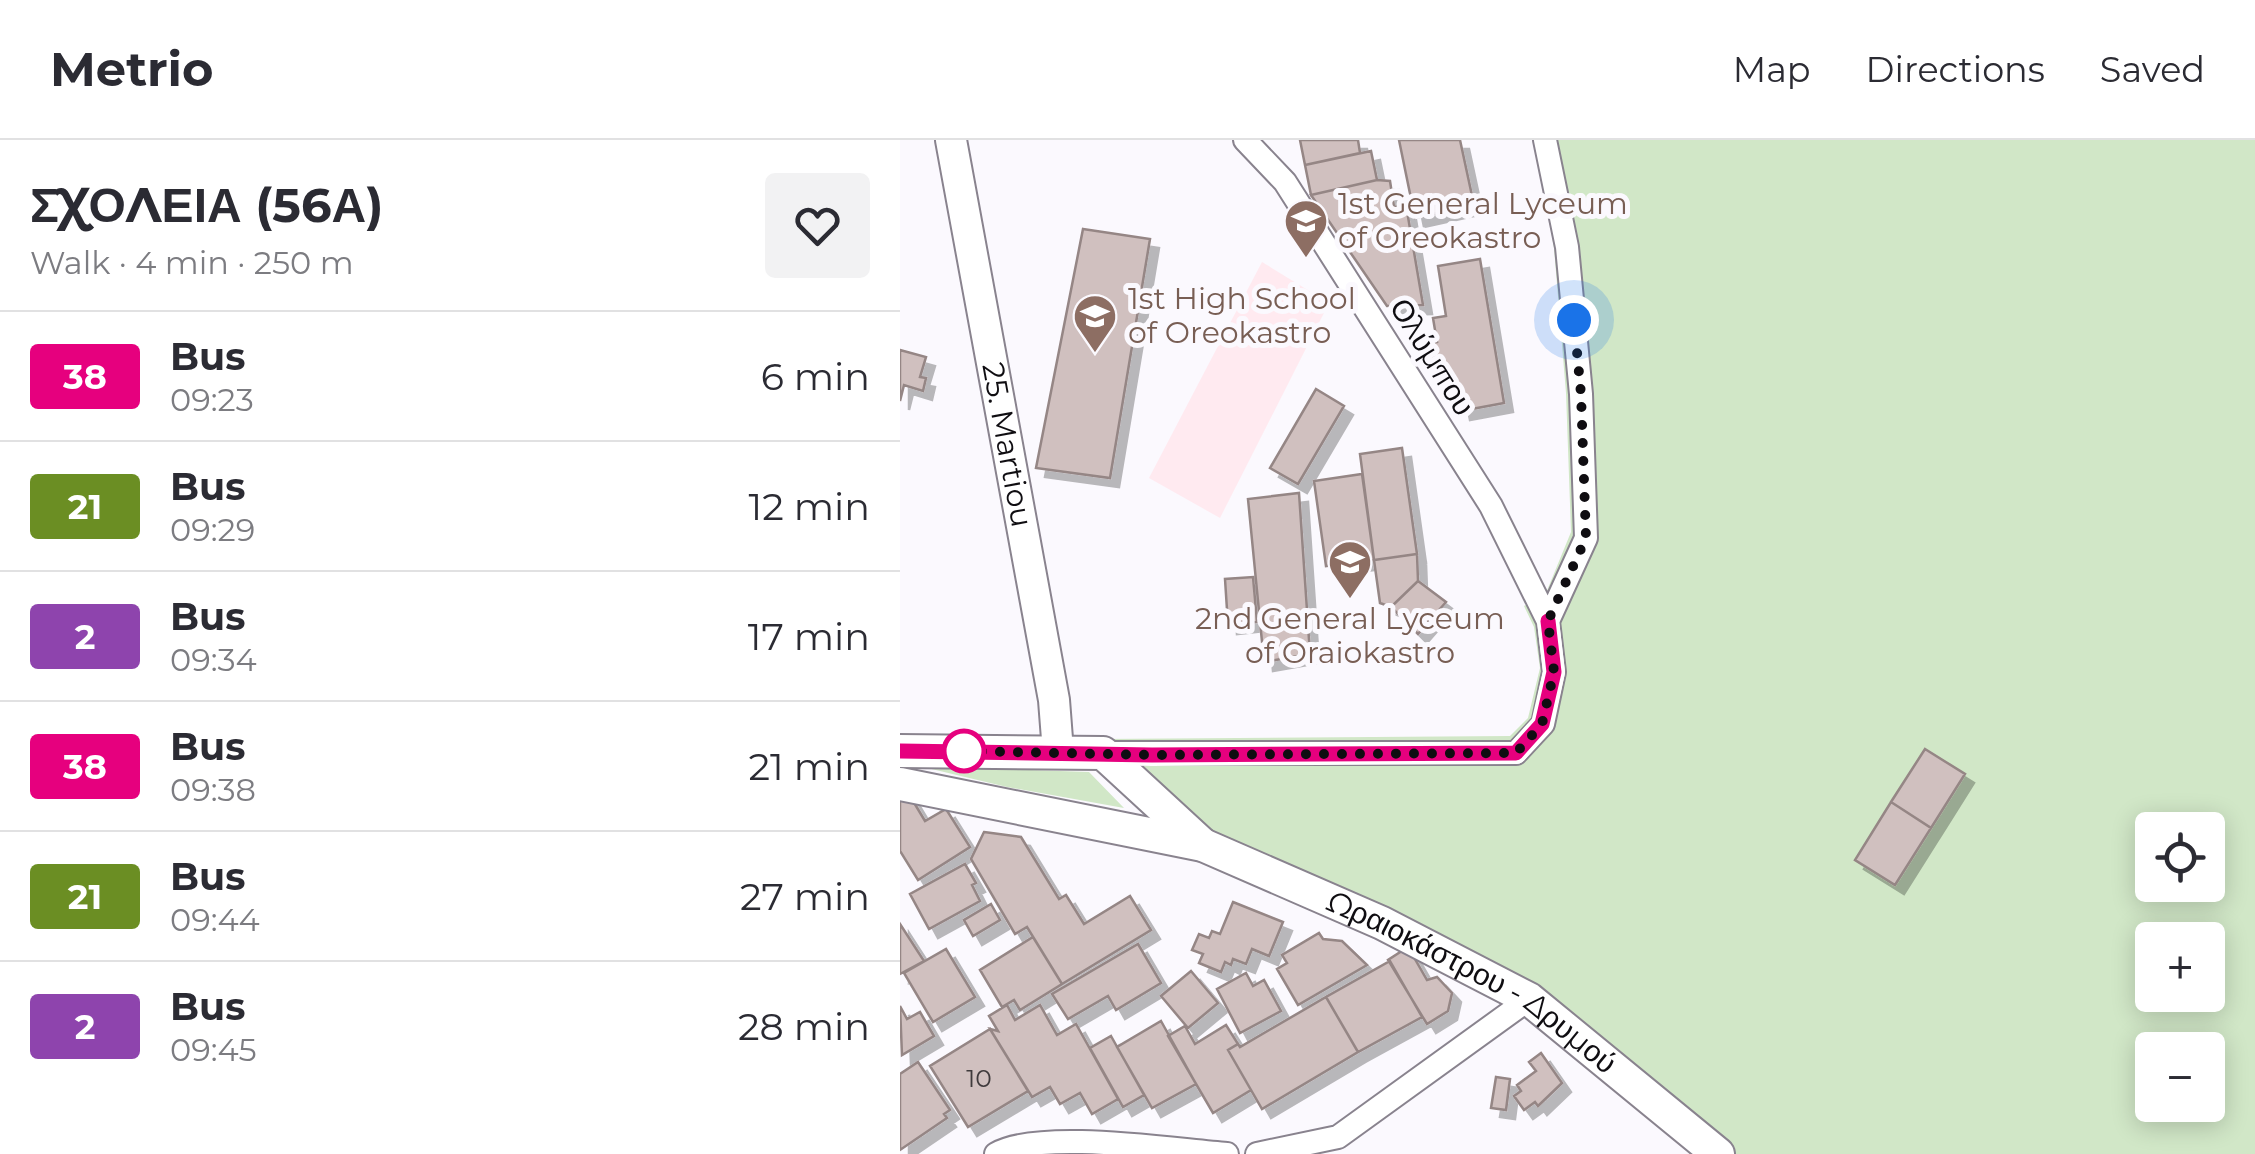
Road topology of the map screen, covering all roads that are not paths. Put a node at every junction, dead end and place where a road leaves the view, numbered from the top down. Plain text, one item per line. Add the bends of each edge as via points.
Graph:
1 (951, 140) edge
2 (1245, 140) edge
3 (1545, 140) edge
4 (1548, 621) junction
5 (900, 751) edge
6 (1058, 752) junction
7 (1103, 753) junction
8 (900, 784) edge
9 (1203, 845) junction
10 (1528, 1000) junction
11 (996, 1154) edge
12 (1226, 1154) edge
13 (1258, 1154) edge
14 (1718, 1154) edge

1 - 6 street, 25. Martiou via 1041,622
2 - 4 street, Ολύμπου via 1285,182 1492,506
3 - 4 street via 1567,246 1586,538
4 - 7 street via 1554,672 1542,724 1516,753
5 - 6 main road
6 - 7 main road
7 - 9 main road
8 - 9 main road
9 - 10 main road, Ωραιοκάστρου - Δρυμού via 1382,923
10 - 13 street via 1338,1137
10 - 14 main road, Ωραιοκάστρου - Δρυμού
11 - 12 street via 1039,1143

